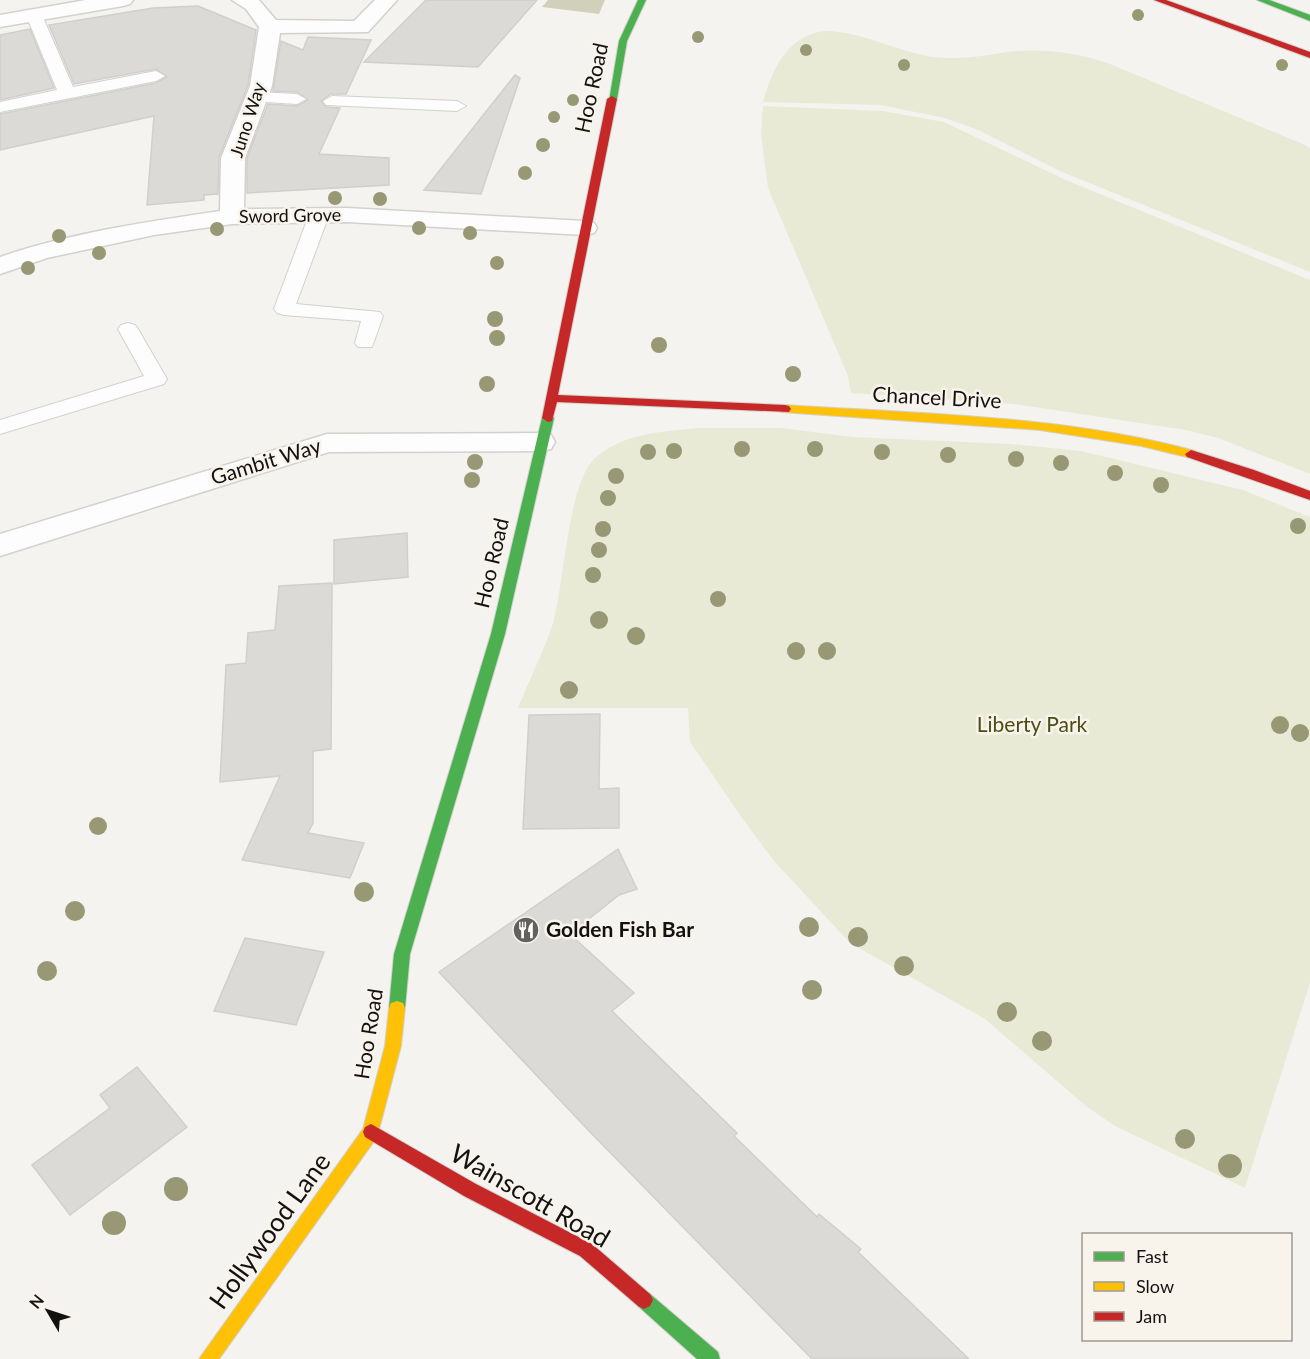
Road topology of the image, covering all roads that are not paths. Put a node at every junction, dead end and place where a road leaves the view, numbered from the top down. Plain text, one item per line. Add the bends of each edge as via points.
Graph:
1 (123, 0) edge
2 (242, 0) edge
3 (387, 0) edge
4 (642, 0) edge
5 (1158, 0) edge
6 (1260, 0) edge
7 (34, 15) junction
8 (1310, 18) edge
9 (0, 21) edge
10 (270, 26) junction
11 (1310, 55) edge
12 (156, 76) dead end
13 (67, 93) junction
14 (256, 97) junction
15 (297, 99) dead end
16 (332, 101) dead end
17 (457, 106) dead end
18 (0, 107) edge
19 (320, 215) junction
20 (232, 217) junction
21 (585, 228) junction
22 (0, 266) edge
23 (128, 329) dead end
24 (365, 343) dead end
25 (552, 398) junction
26 (0, 427) edge
27 (542, 442) junction
28 (1310, 496) edge
29 (0, 545) edge
30 (371, 1132) junction
31 (208, 1359) edge
32 (711, 1359) edge

1 - 7 street
2 - 10 street via 253,5
3 - 10 street via 360,27
4 - 21 main road, Hoo Road via 623,41
5 - 11 main road
6 - 8 main road
7 - 9 street
7 - 13 lane
10 - 14 street, Juno Way
12 - 13 lane
13 - 18 lane
14 - 15 lane
14 - 20 street, Juno Way via 233,158
16 - 17 lane
19 - 20 street, Sword Grove
19 - 21 street, Sword Grove
19 - 24 lane via 284,309 373,316
20 - 22 street, Sword Grove via 131,232 40,252
21 - 25 main road, Hoo Road
23 - 26 lane via 156,379
25 - 27 main road, Hoo Road
25 - 28 main road, Chancel Drive via 705,403 1062,428 1200,455
27 - 29 street, Gambit Way via 327,443
27 - 30 main road, Hoo Road via 498,634 402,954 393,1046
30 - 31 main road, Hollywood Lane
30 - 32 main road, Wainscott Road via 470,1190 586,1250

